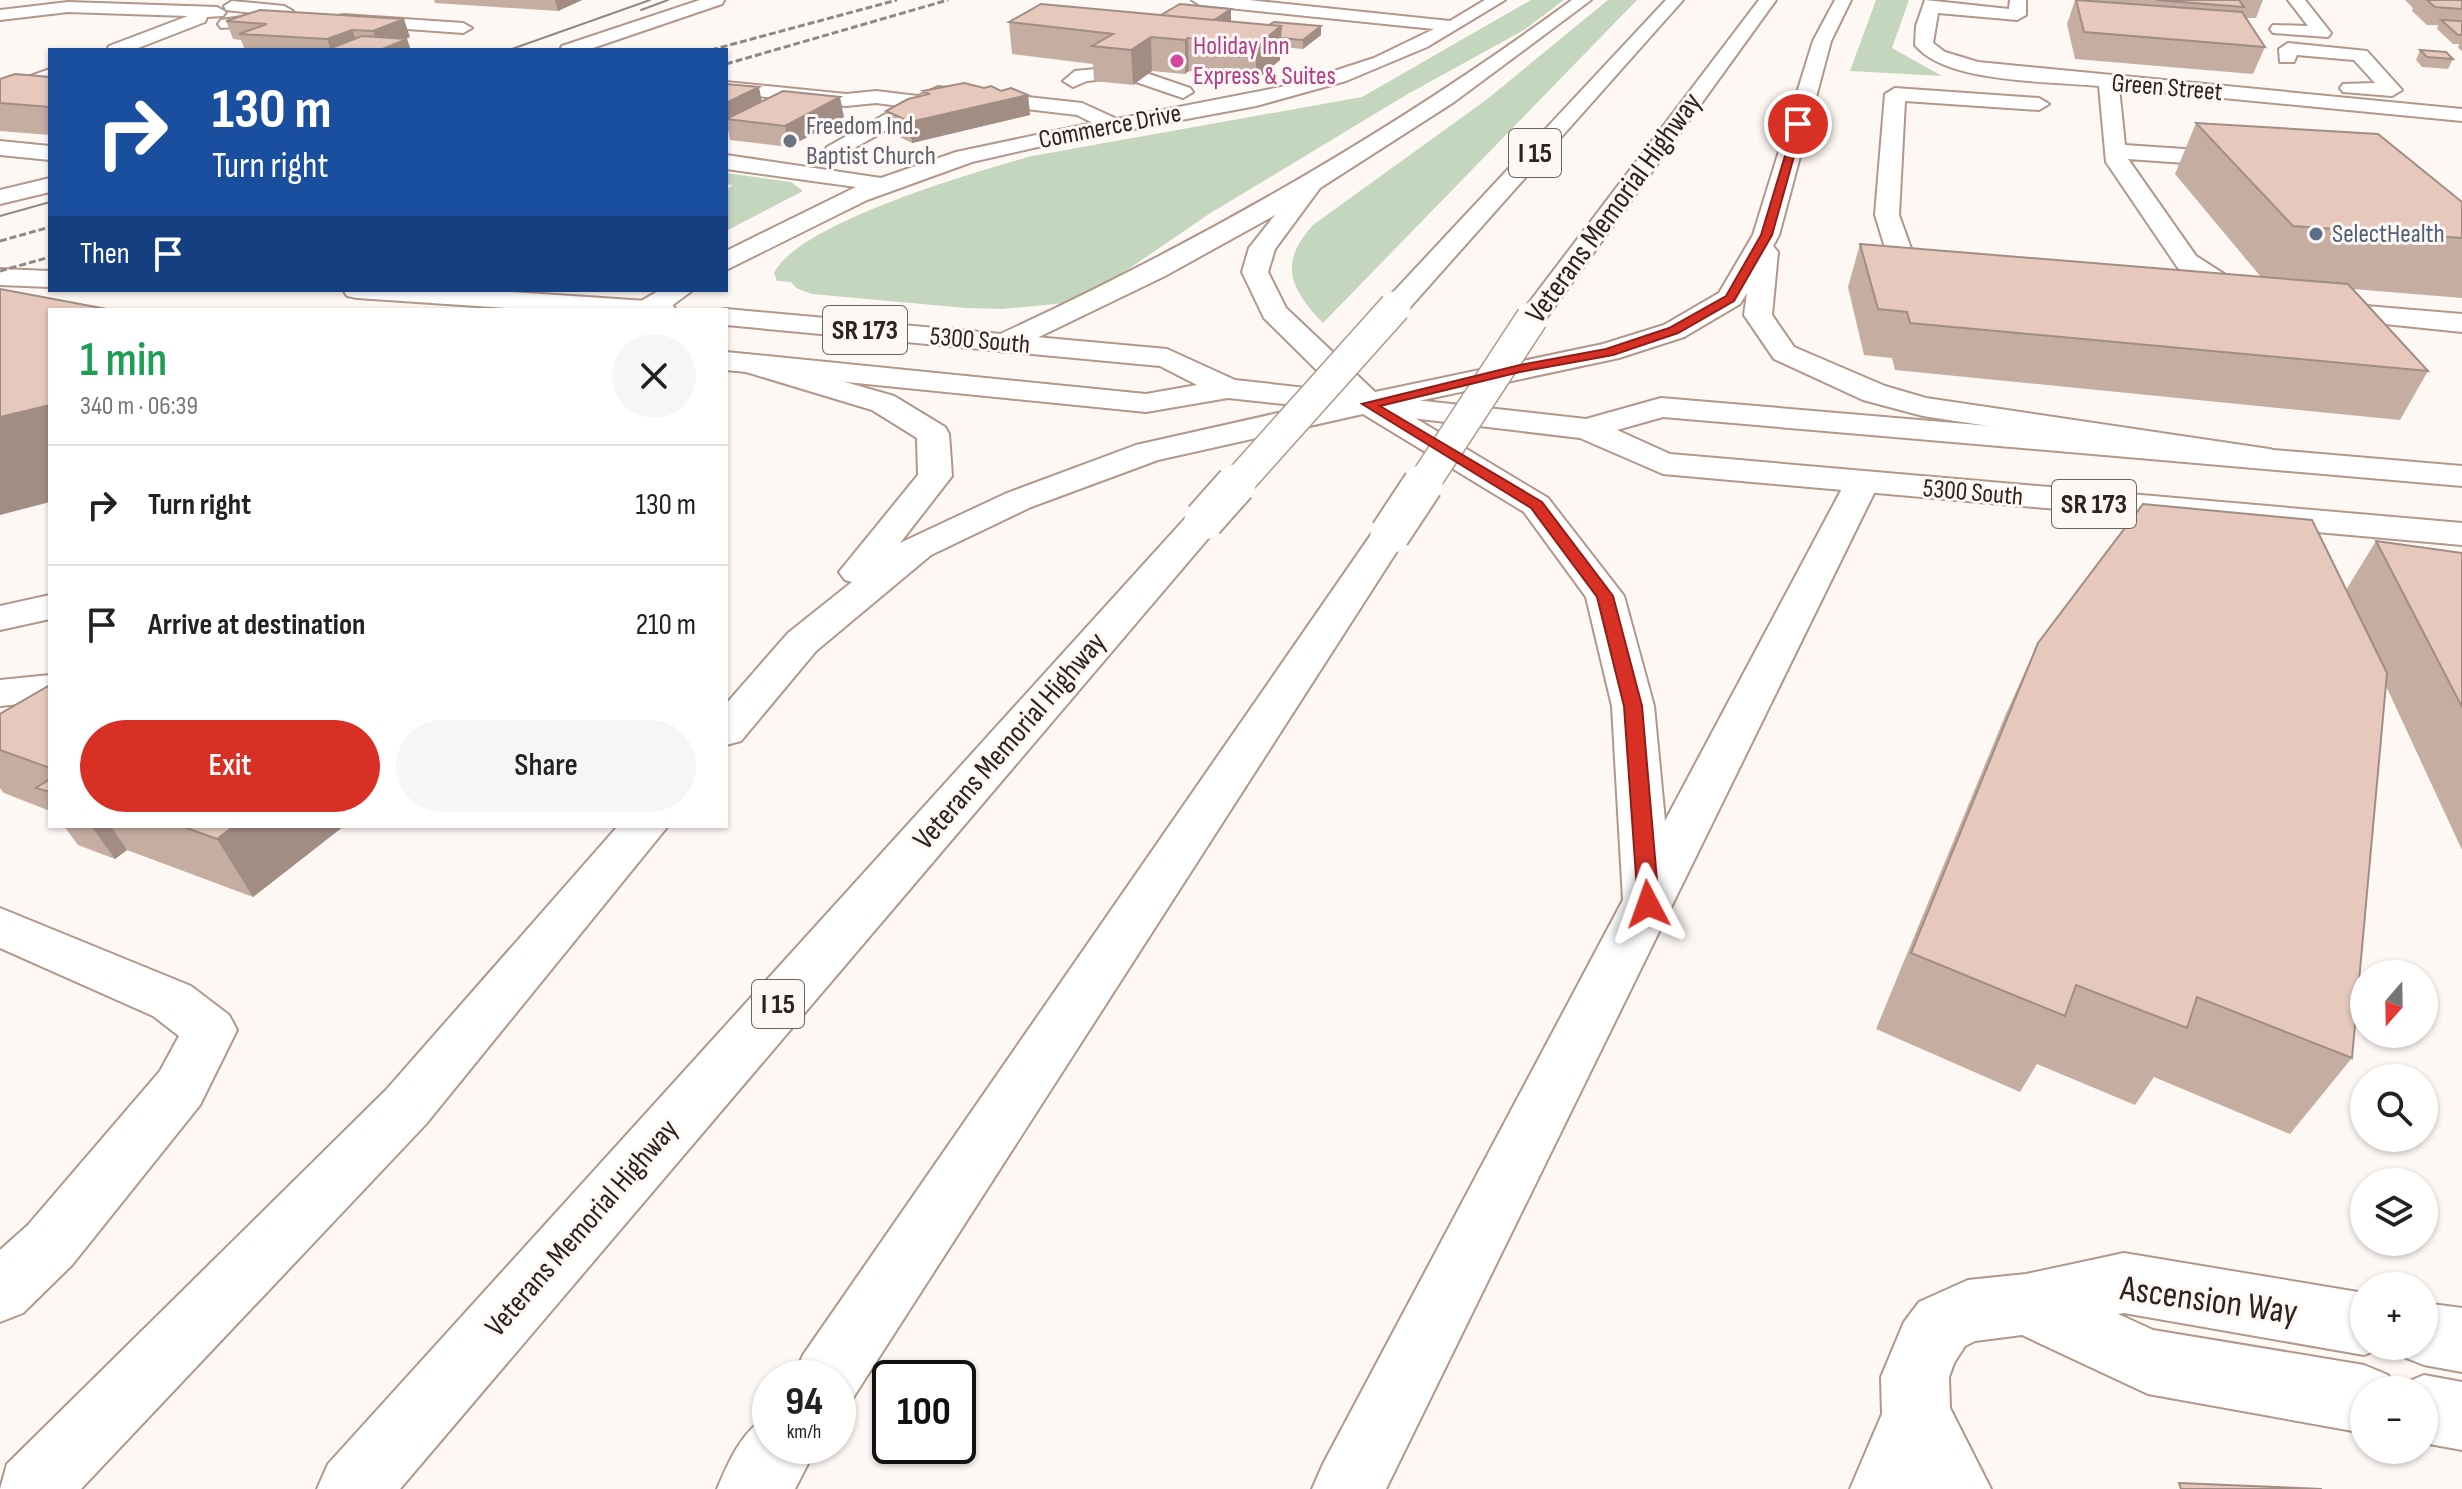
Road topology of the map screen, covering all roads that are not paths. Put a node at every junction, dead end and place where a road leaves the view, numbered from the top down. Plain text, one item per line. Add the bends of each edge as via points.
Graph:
1 (716, 0) edge
2 (1200, 0) edge
3 (1497, 0) edge
4 (1583, 0) edge
5 (1675, 0) edge
6 (1768, 0) edge
7 (1843, 0) edge
8 (2018, 0) edge
9 (2296, 0) edge
10 (70, 4) edge
11 (1932, 4) edge
12 (233, 6) edge
13 (0, 15) edge
14 (321, 19) edge
15 (262, 20) junction
16 (299, 21) edge
17 (188, 22) junction
18 (1452, 26) junction
19 (1925, 26) junction
20 (463, 28) dead end
21 (1947, 28) dead end
22 (2273, 29) dead end
23 (121, 48) edge
24 (575, 48) edge
25 (2287, 58) dead end
26 (1106, 74) edge
27 (48, 76) edge
28 (859, 78) dead end
29 (1143, 78) edge
30 (1073, 81) dead end
31 (2109, 83) junction
32 (731, 87) edge
33 (1183, 92) dead end
34 (0, 94) edge
35 (876, 97) junction
36 (48, 98) edge
37 (922, 103) junction
38 (2352, 105) junction
39 (2113, 109) junction
40 (2462, 115) edge
41 (1115, 126) junction
42 (0, 148) edge
43 (2115, 151) junction
44 (835, 152) dead end
45 (48, 153) edge
46 (2258, 161) edge
47 (728, 164) edge
48 (881, 184) junction
49 (48, 185) edge
50 (1310, 186) junction
51 (0, 197) edge
52 (1766, 235) junction
53 (728, 261) edge
54 (0, 277) edge
55 (48, 279) edge
56 (386, 292) edge
57 (676, 292) edge
58 (1913, 293) edge
59 (622, 308) edge
60 (655, 308) edge
61 (728, 317) edge
62 (2462, 323) edge
63 (1004, 343) junction
64 (737, 362) edge
65 (1228, 389) junction
66 (1369, 404) junction
67 (1587, 429) junction
68 (2269, 459) junction
69 (2462, 476) edge
70 (1862, 483) junction
71 (2462, 534) edge
72 (48, 607) edge
73 (0, 618) edge
74 (802, 642) junction
75 (48, 688) edge
76 (0, 693) edge
77 (728, 729) edge
78 (643, 828) edge
79 (1648, 904) junction
80 (0, 927) edge
81 (0, 1292) edge
82 (2026, 1304) junction
83 (2350, 1322) edge
84 (2438, 1336) edge
85 (2462, 1340) edge
86 (839, 1360) edge
87 (2350, 1397) edge
88 (2438, 1412) edge
89 (1916, 1414) junction
90 (2462, 1416) edge
91 (770, 1464) edge
92 (32, 1489) edge
93 (353, 1489) edge
94 (753, 1489) edge
95 (1348, 1489) edge
96 (1886, 1489) edge
97 (1955, 1489) edge

1 - 24 main road
2 - 18 main road
3 - 18 main road, Commerce Drive
4 - 50 main road
5 - 93 main road, Veterans Memorial Highway / I 15, bridge via 1204,520
6 - 86 main road, Veterans Memorial Highway, bridge via 1532,318
7 - 52 main road via 1822,41
8 - 11 main road via 2017,15
9 - 22 main road via 2322,33
10 - 12 main road
10 - 13 main road
11 - 19 main road
12 - 15 main road via 284,11
12 - 17 main road
14 - 20 main road
15 - 16 main road
15 - 17 main road
17 - 23 main road
18 - 41 main road, Commerce Drive via 1403,53 1338,78
19 - 21 main road
19 - 31 main road, Green Street via 1924,45 1949,61 2005,73
25 - 38 main road via 2288,49 2360,55 2392,90 2322,85
26 - 30 main road via 1082,75
27 - 34 main road
28 - 35 main road via 902,83
29 - 33 main road
31 - 38 main road, Green Street
31 - 39 main road
32 - 35 main road via 846,100
34 - 36 main road
35 - 37 main road
37 - 41 main road via 938,93 1082,109
37 - 44 main road
38 - 40 main road, Green Street
39 - 43 main road
39 - 58 main road via 1895,94 1887,215
41 - 48 main road, Commerce Drive via 999,148
42 - 45 main road
43 - 46 main road
43 - 62 main road via 2117,162 2195,270 2271,310
47 - 48 main road
48 - 53 main road, Commerce Drive
49 - 51 main road
50 - 63 main road
50 - 66 main road via 1262,248 1255,272 1274,312
52 - 66 main road via 1730,298 1674,331 1609,352
52 - 68 main road via 1758,315 1784,353 1832,375 1923,407
54 - 55 main road
56 - 59 main road
57 - 60 main road
61 - 63 main road, 5300 South / SR 173
63 - 65 main road, 5300 South / SR 173 via 1167,358
64 - 65 main road, 5300 South / SR 173 via 1146,403
64 - 74 main road via 883,403 933,434 935,476
65 - 66 main road, 5300 South / SR 173
66 - 67 main road, 5300 South / SR 173
66 - 74 main road via 1148,452 1019,500 918,547
66 - 79 main road via 1536,505 1605,596 1633,706
67 - 68 main road, 5300 South / SR 173 via 1661,407
67 - 70 main road, 5300 South / SR 173 via 1663,464
68 - 69 main road, 5300 South / SR 173
70 - 71 main road, 5300 South / SR 173
70 - 79 main road
72 - 73 main road
74 - 77 main road
75 - 76 main road
78 - 92 main road via 406,1107
79 - 95 main road
80 - 81 main road via 172,1001 210,1030 180,1088 50,1245
82 - 83 main road, Ascension Way via 2124,1283
82 - 87 main road, Ascension Way via 2148,1362
82 - 89 main road via 1968,1311 1942,1324 1915,1377
84 - 85 main road
88 - 90 main road
89 - 96 main road
89 - 97 main road
91 - 94 main road

